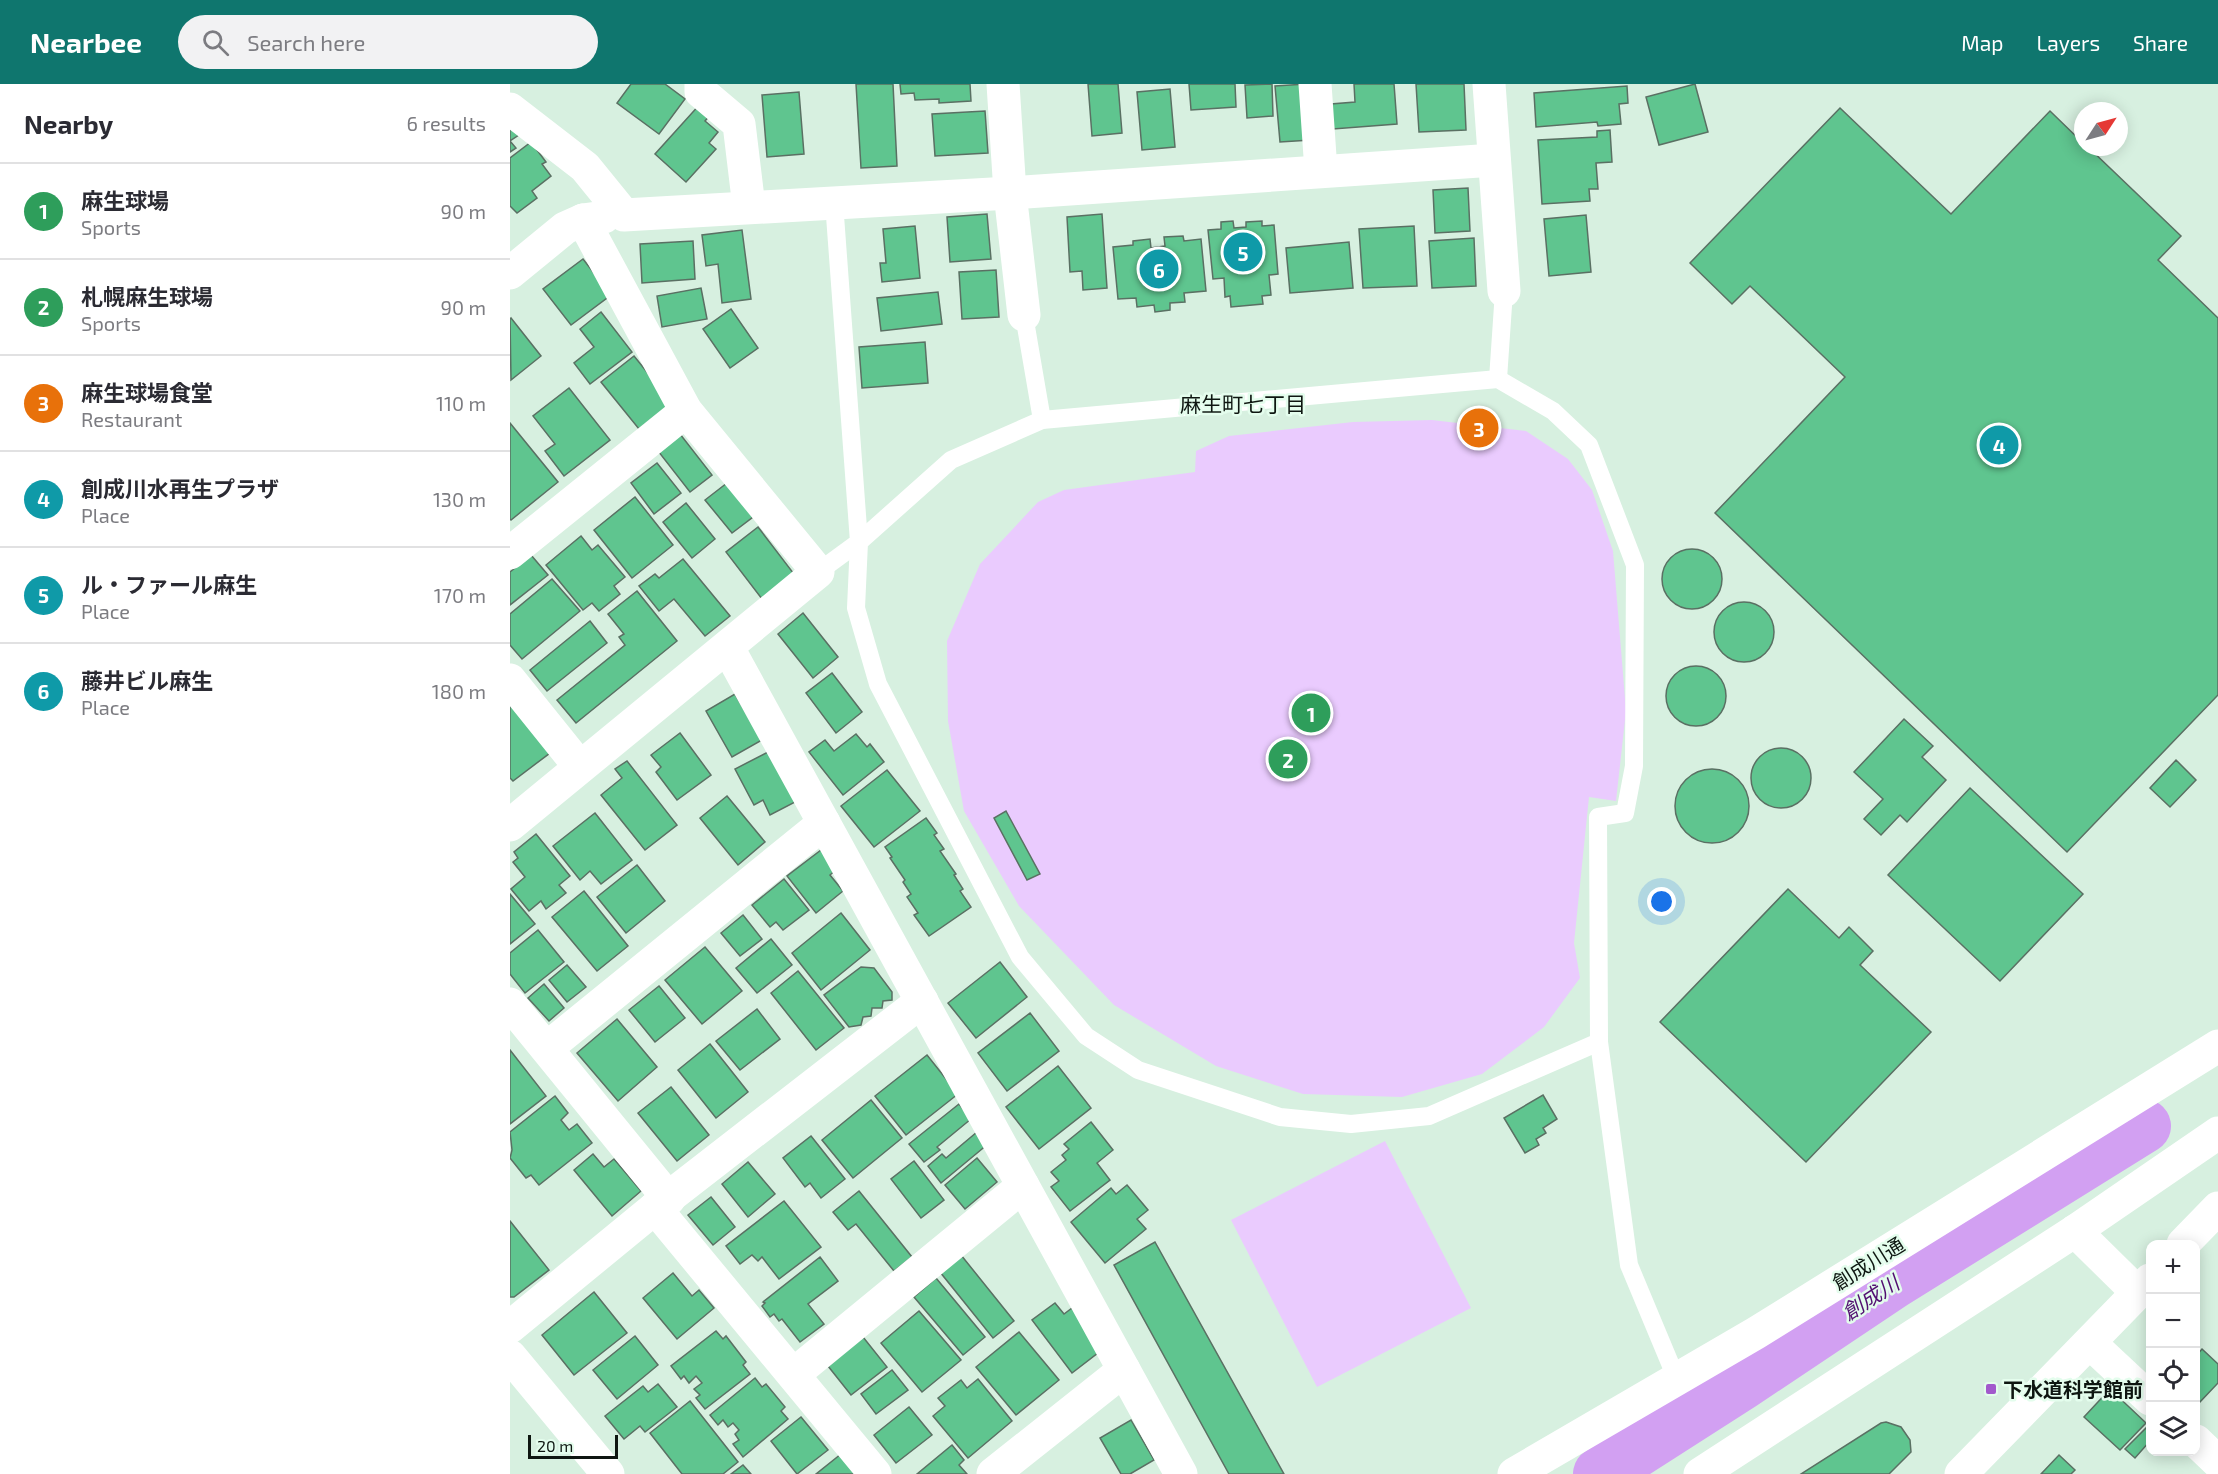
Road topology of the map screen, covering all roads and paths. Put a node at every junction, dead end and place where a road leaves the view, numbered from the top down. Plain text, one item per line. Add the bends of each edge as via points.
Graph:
1 (701, 84) edge
2 (1004, 84) edge
3 (1315, 84) edge
4 (1490, 84) edge
5 (510, 109) edge
6 (1494, 160) junction
7 (1321, 171) junction
8 (1010, 193) junction
9 (834, 202) junction
10 (749, 207) junction
11 (624, 215) junction
12 (583, 220) junction
13 (510, 273) edge
14 (1504, 291) joint
15 (1024, 315) joint
16 (1498, 379) junction
17 (686, 411) junction
18 (1042, 420) junction
19 (859, 542) junction
20 (510, 553) edge
21 (818, 572) junction
22 (728, 648) junction
23 (510, 680) edge
24 (580, 767) junction
25 (824, 823) junction
26 (510, 825) edge
27 (922, 1001) junction
28 (510, 1004) edge
29 (1599, 1042) junction
30 (2218, 1046) edge
31 (547, 1048) junction
32 (2218, 1133) edge
33 (1023, 1186) junction
34 (662, 1204) junction
35 (2218, 1208) edge
36 (2075, 1231) junction
37 (2188, 1240) edge
38 (2144, 1286) edge
39 (510, 1327) edge
40 (2090, 1343) junction
41 (512, 1362) edge
42 (1124, 1370) junction
43 (794, 1374) junction
44 (1677, 1380) junction
45 (2146, 1394) edge
46 (2200, 1445) edge
47 (2218, 1462) edge
48 (608, 1474) edge
49 (875, 1474) edge
50 (993, 1474) edge
51 (1181, 1474) edge
52 (1514, 1474) edge
53 (1700, 1474) edge
54 (1961, 1474) edge

1 - 10 main road via 701,92 739,124
2 - 8 main road
3 - 7 main road
4 - 6 main road
5 - 11 main road via 585,167
6 - 7 main road
6 - 14 main road
7 - 8 main road
8 - 9 main road
8 - 15 main road
9 - 10 main road
9 - 19 lane
10 - 11 main road
11 - 12 main road
12 - 13 main road via 565,228
12 - 17 main road
14 - 16 lane
15 - 18 lane
16 - 18 lane
16 - 29 lane via 1553,411 1589,445 1635,565 1634,766 1625,813 1598,817
17 - 20 main road
17 - 21 main road
18 - 19 lane via 951,460
19 - 21 lane
19 - 29 lane via 856,608 878,684 1020,957 1086,1036 1138,1070 1192,1088 1280,1117 1351,1124 1429,1116
21 - 22 main road
22 - 24 main road
22 - 25 main road
23 - 24 main road
24 - 26 main road
25 - 27 main road
25 - 31 main road
27 - 33 main road
27 - 34 main road
28 - 31 main road
29 - 44 lane via 1629,1265
30 - 44 main road, 創成川通
31 - 34 main road
32 - 36 main road
33 - 42 main road
33 - 43 main road
34 - 39 main road
34 - 43 main road
35 - 37 main road
36 - 38 main road
36 - 53 main road
38 - 40 main road
40 - 45 main road
40 - 54 main road
41 - 48 main road
42 - 50 main road
42 - 51 main road
43 - 49 main road
44 - 52 main road, 創成川通
46 - 47 main road

